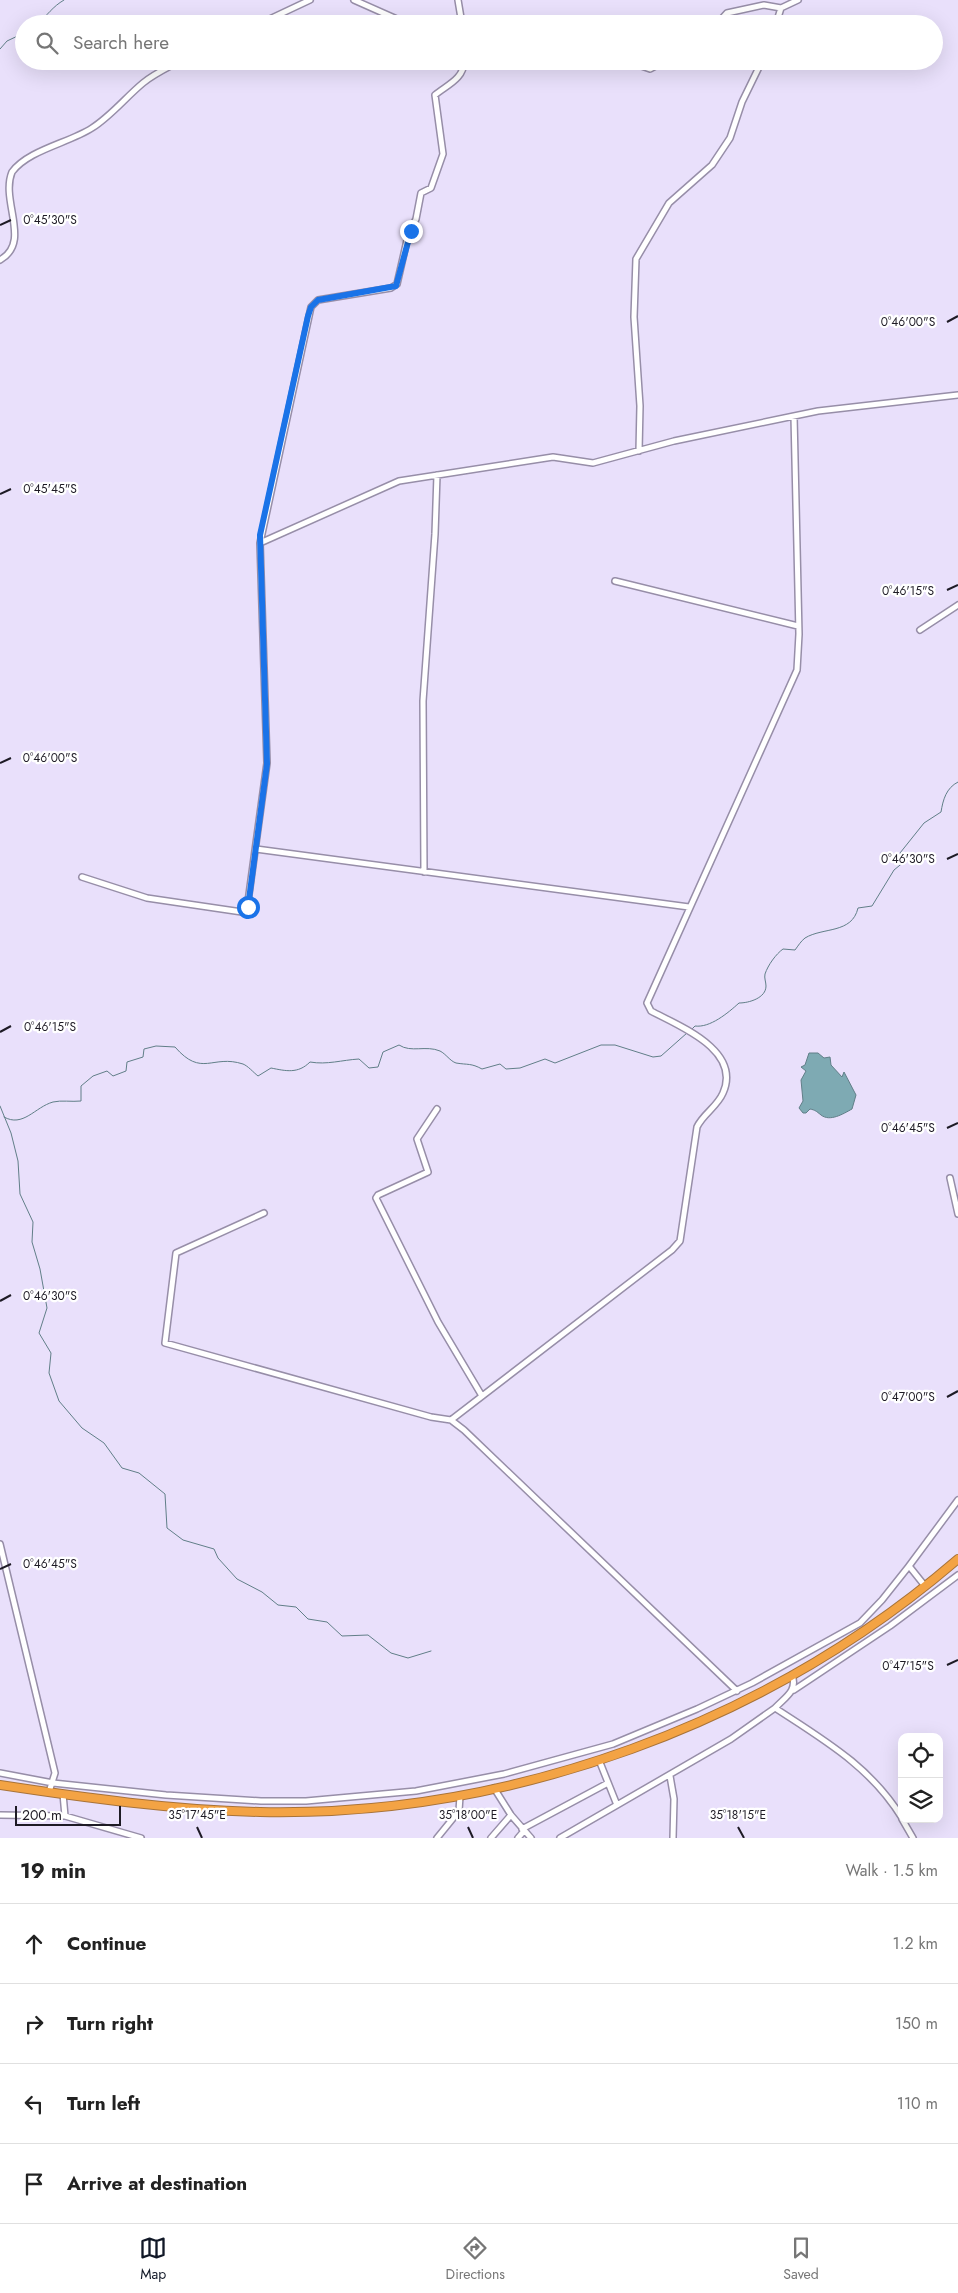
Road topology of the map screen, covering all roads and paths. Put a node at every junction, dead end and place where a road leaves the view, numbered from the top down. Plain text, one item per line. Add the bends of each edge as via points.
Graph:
1 (310, 0) edge
2 (354, 0) edge
3 (458, 0) edge
4 (798, 0) edge
5 (781, 8) junction
6 (278, 15) edge
7 (388, 15) edge
8 (460, 15) edge
9 (725, 15) edge
10 (779, 15) edge
11 (164, 70) edge
12 (462, 70) edge
13 (758, 70) edge
14 (0, 260) edge
15 (958, 395) edge
16 (794, 416) junction
17 (639, 451) junction
18 (437, 475) junction
19 (260, 543) junction
20 (615, 581) dead end
21 (958, 605) edge
22 (798, 626) junction
23 (920, 630) dead end
24 (256, 849) junction
25 (424, 872) junction
26 (82, 878) dead end
27 (689, 907) junction
28 (436, 1109) dead end
29 (950, 1178) dead end
30 (264, 1213) dead end
31 (958, 1214) edge
32 (482, 1396) junction
33 (451, 1420) junction
34 (958, 1500) edge
35 (0, 1544) edge
36 (958, 1559) edge
37 (909, 1566) junction
38 (3, 1568) edge
39 (958, 1575) edge
40 (925, 1586) junction
41 (842, 1634) junction
42 (846, 1642) junction
43 (792, 1675) junction
44 (793, 1690) junction
45 (737, 1691) junction
46 (774, 1708) junction
47 (613, 1744) junction
48 (617, 1754) junction
49 (599, 1760) junction
50 (0, 1774) edge
51 (504, 1774) junction
52 (670, 1776) junction
53 (53, 1783) junction
54 (608, 1783) junction
55 (0, 1785) edge
56 (507, 1786) junction
57 (494, 1788) junction
58 (50, 1792) junction
59 (63, 1794) junction
60 (166, 1794) junction
61 (460, 1796) junction
62 (261, 1801) junction
63 (617, 1805) junction
64 (163, 1807) junction
65 (261, 1812) junction
66 (898, 1812) edge
67 (0, 1815) edge
68 (511, 1815) junction
69 (65, 1816) junction
70 (905, 1823) edge
71 (523, 1830) junction
72 (141, 1838) edge
73 (437, 1838) edge
74 (491, 1838) edge
75 (518, 1838) edge
76 (531, 1838) edge
77 (560, 1838) edge
78 (673, 1838) edge
79 (914, 1838) edge

1 - 6 street
2 - 7 street
3 - 8 street
4 - 5 street
5 - 9 street via 764,5
5 - 10 street
11 - 14 street via 149,78 92,128 27,159 16,168 8,180 5,197 13,244
12 - 19 street via 456,79 435,95 443,154 431,188 422,193 397,284 391,288 318,300 311,307
13 - 17 street via 730,138 712,165 669,203 636,259 634,316 640,406
15 - 16 street via 866,404
16 - 17 street
16 - 22 street
17 - 18 street via 593,463 553,457
18 - 19 street via 399,481
18 - 25 street via 423,701
19 - 24 street via 267,764
20 - 22 street
21 - 23 street
22 - 27 street via 796,676
24 - 25 street
24 - 26 street via 248,907 242,912 147,898
25 - 27 street
27 - 32 street via 648,999 648,1008 706,1042 722,1064 726,1083 716,1105 697,1127 680,1241
28 - 32 street via 417,1139 428,1172 376,1198 438,1322
29 - 31 street
30 - 33 street via 176,1253 164,1342
32 - 33 street
33 - 45 street
34 - 37 street
35 - 38 street
36 - 40 highway
37 - 40 street
37 - 41 street via 871,1613
38 - 53 street via 55,1773
39 - 44 street via 890,1626
40 - 42 highway
41 - 42 street
41 - 45 street
42 - 43 highway
43 - 44 street via 795,1682
43 - 48 highway via 713,1715
44 - 46 street
45 - 47 street
46 - 52 street
46 - 66 street via 864,1769
47 - 48 street
47 - 51 street
48 - 49 highway
49 - 54 street
49 - 56 highway
50 - 53 street
51 - 56 street
51 - 62 street via 376,1796 306,1802
52 - 63 street
52 - 78 street via 674,1800
53 - 58 street
53 - 60 street
54 - 63 street
54 - 71 street
55 - 58 highway
56 - 57 highway
57 - 61 highway
57 - 68 street
58 - 59 highway
59 - 64 highway
59 - 69 street
60 - 62 street
60 - 64 street
61 - 65 highway via 352,1809
61 - 73 street via 459,1811
62 - 65 street
63 - 77 street
64 - 65 highway
67 - 69 street
68 - 71 street
68 - 74 street
69 - 72 street
70 - 79 street
71 - 75 street
71 - 76 street

